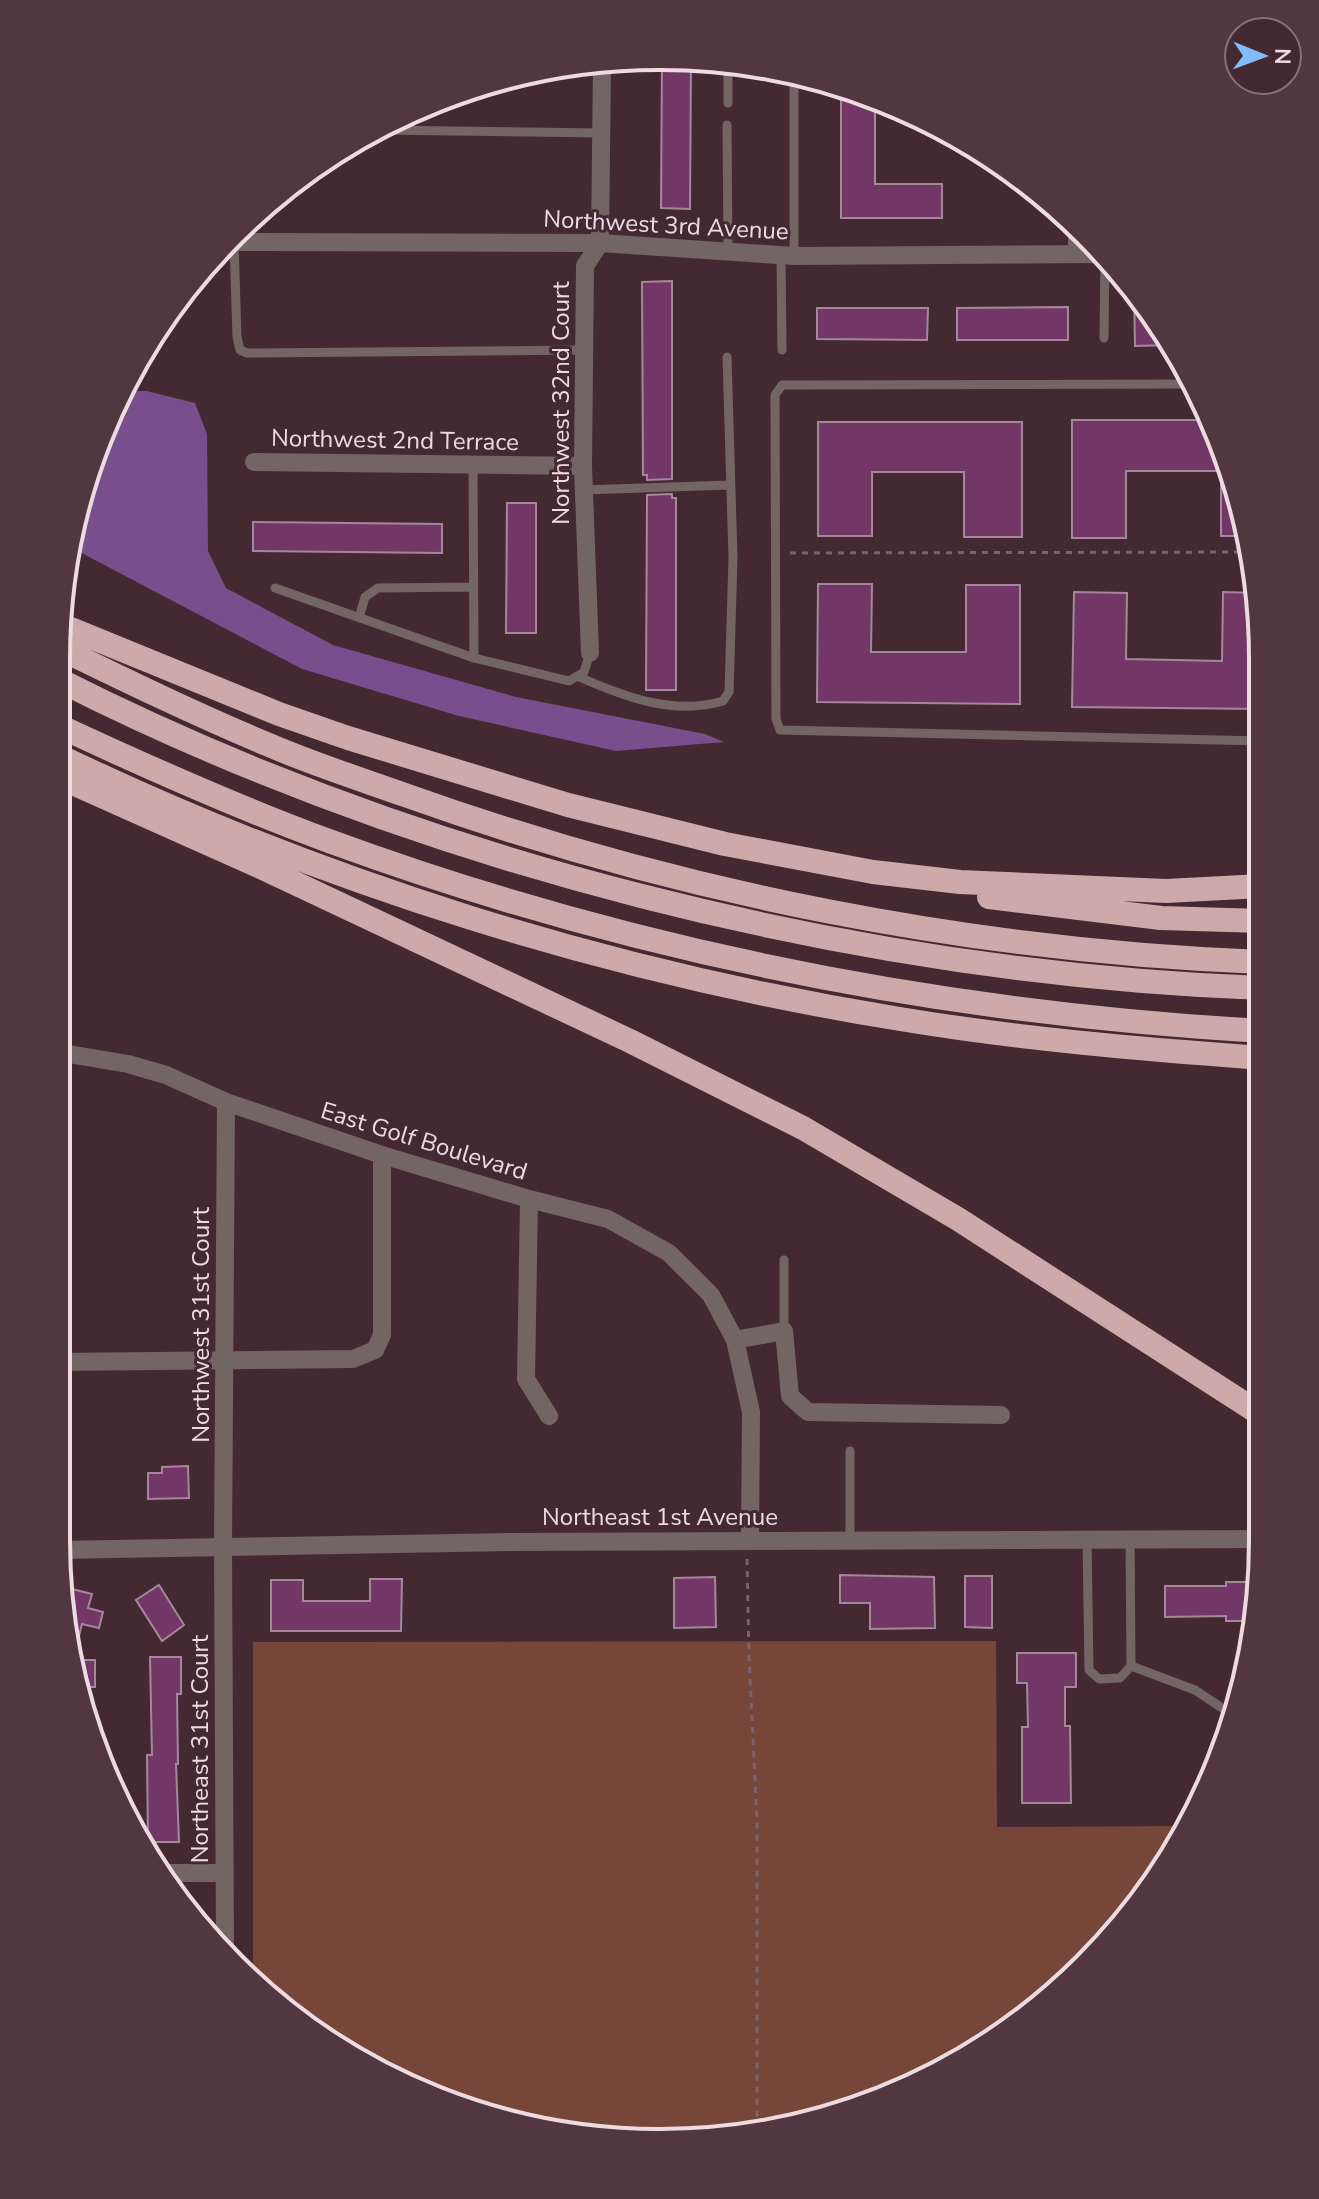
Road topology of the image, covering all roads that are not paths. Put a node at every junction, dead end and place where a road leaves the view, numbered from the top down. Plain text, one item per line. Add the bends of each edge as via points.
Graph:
1 (602, 73) edge
2 (728, 74) edge
3 (794, 86) edge
4 (728, 103) dead end
5 (727, 125) dead end
6 (400, 130) edge
7 (602, 133) junction
8 (248, 238) edge
9 (600, 243) junction
10 (1077, 244) edge
11 (235, 251) edge
12 (728, 251) junction
13 (1077, 254) junction
14 (1087, 254) edge
15 (788, 255) junction
16 (1104, 272) edge
17 (1104, 338) dead end
18 (584, 350) junction
19 (782, 350) dead end
20 (727, 357) dead end
21 (1180, 384) edge
22 (254, 462) dead end
23 (473, 465) junction
24 (583, 466) junction
25 (729, 485) junction
26 (584, 490) junction
27 (473, 587) junction
28 (275, 588) dead end
29 (359, 618) junction
30 (71, 629) edge
31 (70, 653) edge
32 (590, 653) joint
33 (474, 658) junction
34 (577, 676) junction
35 (70, 685) edge
36 (70, 731) edge
37 (1249, 741) edge
38 (70, 761) edge
39 (70, 782) edge
40 (907, 877) junction
41 (1249, 887) edge
42 (1249, 921) edge
43 (1249, 961) edge
44 (1249, 987) edge
45 (1249, 1030) edge
46 (70, 1054) edge
47 (1249, 1057) edge
48 (226, 1102) junction
49 (382, 1155) junction
50 (529, 1199) junction
51 (784, 1260) dead end
52 (784, 1331) junction
53 (735, 1340) junction
54 (225, 1361) junction
55 (70, 1362) edge
56 (1249, 1407) edge
57 (1001, 1415) dead end
58 (549, 1416) dead end
59 (850, 1451) dead end
60 (1087, 1539) junction
61 (1130, 1539) junction
62 (1249, 1539) edge
63 (750, 1540) junction
64 (850, 1540) junction
65 (223, 1547) junction
66 (70, 1550) edge
67 (1131, 1666) junction
68 (1224, 1709) edge
69 (173, 1873) edge
70 (224, 1873) junction
71 (225, 1937) edge

1 - 7 street, Northwest 32nd Court
2 - 4 lane
3 - 15 lane
5 - 12 lane
6 - 7 lane
7 - 9 street, Northwest 32nd Court
8 - 9 street, Northwest 3rd Avenue
9 - 12 street, Northwest 3rd Avenue
9 - 18 street, Northwest 32nd Court via 585,266
10 - 13 street
11 - 18 lane via 237,337 240,350 247,353
12 - 15 street, Northwest 3rd Avenue
13 - 14 street, Northwest 3rd Avenue
13 - 15 street, Northwest 3rd Avenue
15 - 19 lane
16 - 17 lane
18 - 24 street, Northwest 32nd Court
20 - 25 lane
21 - 37 lane via 782,385 775,395 776,719 780,730
22 - 23 street, Northwest 2nd Terrace
23 - 24 street, Northwest 2nd Terrace
23 - 27 lane
24 - 26 street, Northwest 32nd Court
25 - 26 lane
25 - 34 lane via 731,682 723,701 688,706 637,701
26 - 32 street, Northwest 32nd Court
27 - 29 lane via 378,588 365,597
27 - 33 lane
28 - 29 lane
29 - 33 lane
30 - 40 highway via 279,714 568,805 725,844
31 - 43 highway via 272,747 453,812 640,867 747,894 925,928 1118,952
32 - 34 lane via 584,672
33 - 34 lane via 569,681
35 - 44 highway via 354,806 446,839 633,893 925,954 1117,978
36 - 45 highway via 328,841 612,930 804,975 913,994 1098,1018
38 - 47 highway via 196,818 370,884 478,921 669,973 998,1034
39 - 56 highway via 630,1041 803,1128 958,1219
40 - 41 highway via 1166,891
40 - 42 highway via 947,892 1161,918
46 - 48 street, East Golf Boulevard via 166,1075
48 - 49 street, East Golf Boulevard
48 - 54 street, Northwest 31st Court
49 - 50 street, East Golf Boulevard
49 - 54 street via 382,1335 375,1350 353,1359
50 - 53 street, East Golf Boulevard via 608,1219 669,1253 711,1295
50 - 58 street via 526,1379
51 - 52 lane
52 - 53 street
52 - 57 street via 790,1396 808,1412
53 - 63 street, East Golf Boulevard via 751,1412
54 - 55 street
54 - 65 street, Northwest 31st Court
59 - 64 lane
60 - 61 street, Northeast 1st Avenue
60 - 64 street, Northeast 1st Avenue
60 - 67 lane via 1089,1670 1099,1679 1120,1678
61 - 62 street, Northeast 1st Avenue
61 - 67 lane
63 - 64 street, Northeast 1st Avenue
63 - 65 street, Northeast 1st Avenue
65 - 66 street, Northeast 1st Avenue
65 - 70 street, Northeast 31st Court
67 - 68 lane via 1195,1690
69 - 70 street
70 - 71 street, Northeast 31st Court

